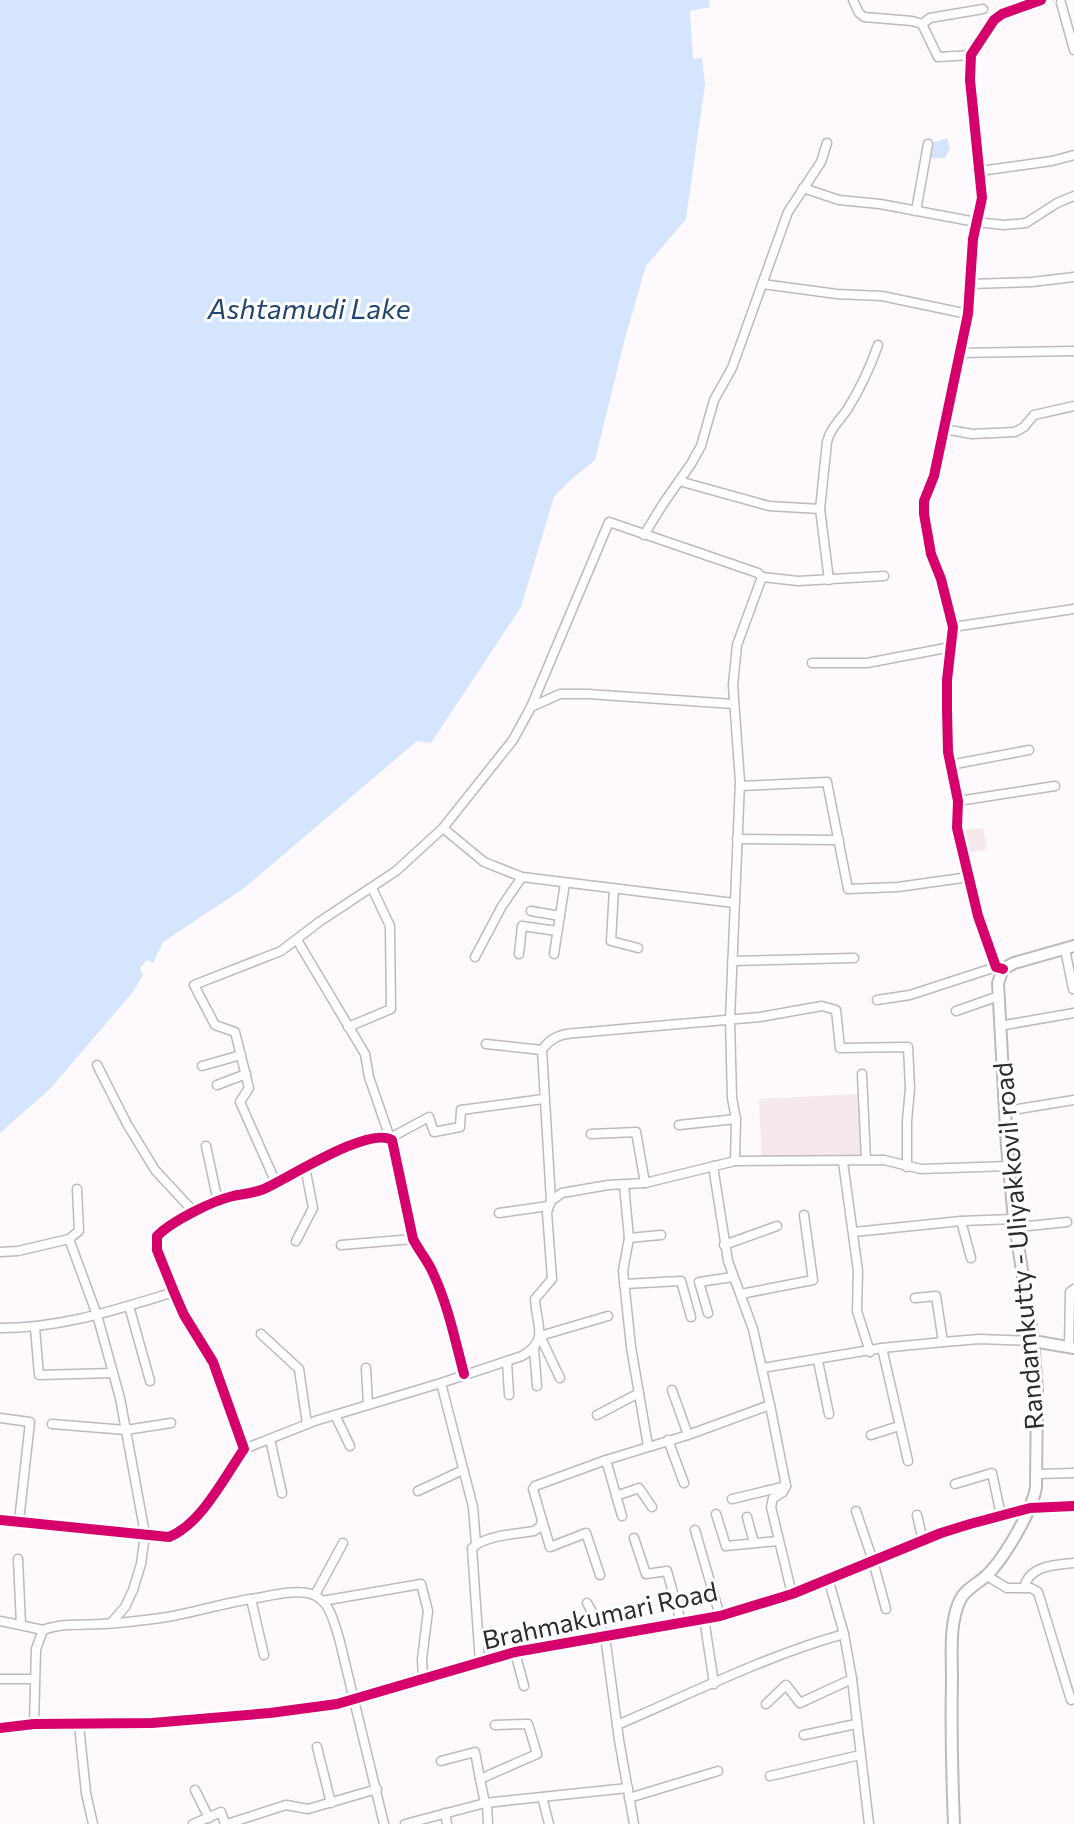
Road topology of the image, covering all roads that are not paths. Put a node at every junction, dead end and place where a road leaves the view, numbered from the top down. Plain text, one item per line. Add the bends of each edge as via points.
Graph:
1 (853, 0) edge
2 (1041, 0) edge
3 (1060, 1) edge
4 (1074, 8) edge
5 (983, 9) dead end
6 (922, 24) junction
7 (1074, 49) edge
8 (971, 55) junction
9 (827, 144) dead end
10 (928, 144) dead end
11 (1074, 155) edge
12 (980, 172) junction
13 (803, 188) junction
14 (1074, 196) edge
15 (916, 211) junction
16 (976, 222) junction
17 (1074, 277) edge
18 (762, 284) junction
19 (970, 284) junction
20 (968, 314) junction
21 (878, 345) dead end
22 (1074, 351) edge
23 (958, 353) junction
24 (1074, 406) edge
25 (944, 429) junction
26 (679, 481) junction
27 (820, 509) junction
28 (644, 535) junction
29 (762, 576) junction
30 (884, 576) dead end
31 (829, 580) junction
32 (1074, 609) edge
33 (953, 627) junction
34 (951, 647) junction
35 (812, 663) dead end
36 (733, 704) junction
37 (531, 707) junction
38 (1029, 750) dead end
39 (950, 765) junction
40 (740, 786) junction
41 (1055, 786) dead end
42 (958, 801) junction
43 (443, 828) junction
44 (737, 839) junction
45 (839, 840) junction
46 (522, 877) junction
47 (969, 877) junction
48 (565, 883) junction
49 (372, 888) junction
50 (614, 889) junction
51 (734, 903) junction
52 (531, 911) dead end
53 (560, 916) junction
54 (557, 931) junction
55 (297, 940) junction
56 (638, 948) dead end
57 (1069, 948) edge
58 (519, 954) dead end
59 (554, 954) dead end
60 (475, 957) dead end
61 (854, 958) dead end
62 (732, 961) junction
63 (1000, 968) junction
64 (1073, 989) edge
65 (999, 996) junction
66 (877, 1000) dead end
67 (956, 1011) dead end
68 (1074, 1013) edge
69 (730, 1020) junction
70 (999, 1026) junction
71 (348, 1027) junction
72 (486, 1044) dead end
73 (542, 1050) junction
74 (241, 1055) junction
75 (97, 1065) dead end
76 (202, 1066) dead end
77 (246, 1074) junction
78 (862, 1074) dead end
79 (217, 1086) dead end
80 (543, 1099) junction
81 (1074, 1100) edge
82 (1006, 1111) junction
83 (736, 1119) junction
84 (679, 1125) dead end
85 (591, 1134) dead end
86 (390, 1138) junction
87 (206, 1146) dead end
88 (866, 1160) junction
89 (735, 1161) junction
90 (843, 1161) junction
91 (713, 1166) junction
92 (1009, 1166) junction
93 (305, 1167) junction
94 (907, 1167) junction
95 (276, 1183) junction
96 (645, 1183) junction
97 (624, 1185) junction
98 (77, 1189) dead end
99 (218, 1202) junction
100 (549, 1203) junction
101 (195, 1213) junction
102 (499, 1213) dead end
103 (804, 1215) dead end
104 (1014, 1219) junction
105 (961, 1221) junction
106 (1067, 1222) dead end
107 (777, 1226) dead end
108 (854, 1232) junction
109 (661, 1235) dead end
110 (629, 1238) junction
111 (69, 1239) junction
112 (413, 1239) junction
113 (296, 1241) dead end
114 (341, 1245) dead end
115 (724, 1245) junction
116 (0, 1252) edge
117 (971, 1258) dead end
118 (733, 1277) junction
119 (624, 1284) junction
120 (1074, 1289) edge
121 (174, 1292) junction
122 (741, 1294) junction
123 (915, 1298) dead end
124 (129, 1306) junction
125 (708, 1314) dead end
126 (97, 1315) junction
127 (608, 1316) dead end
128 (691, 1317) dead end
129 (0, 1328) edge
130 (35, 1328) junction
131 (261, 1334) dead end
132 (540, 1336) junction
133 (1033, 1340) junction
134 (943, 1342) junction
135 (882, 1348) junction
136 (1072, 1348) edge
137 (534, 1349) junction
138 (870, 1352) junction
139 (508, 1361) junction
140 (818, 1361) junction
141 (366, 1368) dead end
142 (762, 1368) junction
143 (113, 1373) junction
144 (464, 1374) junction
145 (560, 1378) dead end
146 (150, 1381) dead end
147 (441, 1383) junction
148 (537, 1386) dead end
149 (672, 1390) dead end
150 (639, 1393) junction
151 (509, 1395) dead end
152 (368, 1405) junction
153 (770, 1405) junction
154 (829, 1414) dead end
155 (335, 1415) junction
156 (597, 1415) dead end
157 (0, 1418) edge
158 (171, 1423) dead end
159 (52, 1424) dead end
160 (307, 1424) junction
161 (900, 1426) junction
162 (126, 1430) junction
163 (688, 1435) junction
164 (871, 1435) dead end
165 (270, 1439) junction
166 (668, 1440) junction
167 (350, 1446) dead end
168 (648, 1446) junction
169 (244, 1449) junction
170 (606, 1460) junction
171 (908, 1461) dead end
172 (463, 1470) junction
173 (1074, 1473) edge
174 (1037, 1474) junction
175 (684, 1483) dead end
176 (956, 1484) dead end
177 (786, 1486) junction
178 (418, 1491) dead end
179 (282, 1493) dead end
180 (616, 1496) junction
181 (732, 1499) dead end
182 (1074, 1506) edge
183 (652, 1507) dead end
184 (1030, 1508) junction
185 (856, 1511) dead end
186 (716, 1514) dead end
187 (917, 1515) dead end
188 (1002, 1515) junction
189 (622, 1516) dead end
190 (747, 1517) dead end
191 (0, 1520) edge
192 (542, 1520) junction
193 (19, 1521) junction
194 (695, 1530) dead end
195 (145, 1534) junction
196 (634, 1538) dead end
197 (778, 1541) junction
198 (923, 1541) junction
199 (343, 1543) dead end
200 (754, 1543) junction
201 (476, 1544) junction
202 (18, 1559) dead end
203 (873, 1561) junction
204 (1074, 1563) edge
205 (600, 1575) dead end
206 (987, 1576) junction
207 (828, 1578) junction
208 (1024, 1588) junction
209 (792, 1594) junction
210 (318, 1598) junction
211 (251, 1599) junction
212 (587, 1604) dead end
213 (886, 1608) dead end
214 (720, 1616) junction
215 (704, 1618) junction
216 (0, 1621) edge
217 (681, 1622) junction
218 (111, 1623) junction
219 (21, 1625) junction
220 (43, 1630) junction
221 (844, 1634) junction
222 (605, 1636) junction
223 (515, 1652) junction
224 (264, 1655) dead end
225 (480, 1663) junction
226 (423, 1678) junction
227 (0, 1679) edge
228 (34, 1679) junction
229 (852, 1679) junction
230 (714, 1684) junction
231 (524, 1686) dead end
232 (353, 1700) junction
233 (1071, 1700) dead end
234 (766, 1704) dead end
235 (34, 1724) junction
236 (856, 1724) junction
237 (79, 1725) junction
238 (495, 1725) dead end
239 (617, 1725) junction
240 (0, 1728) edge
241 (804, 1735) dead end
242 (317, 1747) dead end
243 (860, 1755) junction
244 (440, 1761) dead end
245 (718, 1771) dead end
246 (770, 1776) dead end
247 (480, 1779) junction
248 (628, 1788) junction
249 (377, 1789) junction
250 (195, 1790) dead end
251 (542, 1797) junction
252 (629, 1798) junction
253 (331, 1802) junction
254 (486, 1804) junction
255 (445, 1813) junction
256 (209, 1818) junction
257 (93, 1824) edge
258 (194, 1824) edge
259 (226, 1824) edge
260 (384, 1824) edge
261 (405, 1824) edge
262 (447, 1824) edge
263 (488, 1824) edge
264 (549, 1824) edge
265 (634, 1824) edge
266 (869, 1824) edge
267 (954, 1824) edge

1 - 6 street via 864,17
2 - 8 street via 994,20
3 - 4 street
3 - 7 street
5 - 6 street via 930,18
6 - 8 street via 938,57
8 - 12 street
9 - 13 street
10 - 15 street
11 - 12 street
12 - 16 street via 982,198
13 - 15 street via 839,200
13 - 18 street via 788,212
14 - 16 street via 1026,223
15 - 16 street
16 - 19 street
17 - 19 street
18 - 20 street via 882,296
18 - 26 street via 732,368 714,400 701,446
19 - 20 street
20 - 23 street
21 - 27 street via 867,374 830,432
22 - 23 street
23 - 25 street
24 - 25 street via 1034,415 1015,432 971,434
25 - 33 street via 924,514
26 - 27 street via 769,506
26 - 28 street
27 - 31 street
28 - 29 street
28 - 37 street via 609,522
29 - 31 street
29 - 36 street via 737,645
30 - 31 street
32 - 33 street
33 - 34 street
34 - 35 street via 867,663
34 - 39 street via 947,700
36 - 37 street via 560,694
36 - 40 street
37 - 43 street via 513,740
38 - 39 street
39 - 42 street
40 - 44 street
40 - 45 street via 827,782
41 - 42 street
42 - 47 street via 957,828
43 - 46 street via 484,862
43 - 49 street
44 - 45 street
44 - 51 street
45 - 47 street via 848,889
46 - 48 street
46 - 60 street
47 - 63 street via 978,916
48 - 50 street
48 - 53 street
49 - 55 street
49 - 71 street via 390,926 391,1009
50 - 51 street
50 - 56 street via 611,941
51 - 62 street
52 - 53 street
53 - 54 street
54 - 58 street via 522,926
54 - 59 street
55 - 71 street
55 - 74 street via 194,985 215,1025 234,1032
57 - 63 street
57 - 64 street
61 - 62 street
62 - 69 street
63 - 65 street, Randamkutty - Uliyakkovil road
63 - 66 street
65 - 67 street
65 - 70 street, Randamkutty - Uliyakkovil road
68 - 70 street
69 - 73 street via 561,1034
69 - 83 street
69 - 94 street via 832,1007 840,1048 908,1047
70 - 82 street, Randamkutty - Uliyakkovil road
71 - 86 street via 365,1054
72 - 73 street
73 - 80 street
74 - 76 street
74 - 77 street
75 - 101 street via 149,1161
77 - 79 street
77 - 95 street via 249,1088 240,1102
78 - 88 street
80 - 86 street via 461,1110 460,1127 434,1132 429,1117
80 - 100 street
81 - 82 street
82 - 92 street, Randamkutty - Uliyakkovil road
83 - 84 street
83 - 89 street
85 - 96 street via 636,1132
86 - 93 street via 346,1147
86 - 112 street
87 - 99 street
88 - 90 street
88 - 94 street
89 - 90 street
89 - 91 street
90 - 108 street
91 - 96 street
91 - 115 street
92 - 94 street
92 - 104 street, Randamkutty - Uliyakkovil road
93 - 95 street
93 - 113 street via 313,1208
95 - 99 street
96 - 97 street
97 - 100 street via 562,1193
97 - 110 street
98 - 111 street via 79,1231
99 - 101 street
100 - 102 street
100 - 132 street via 553,1274 535,1299
101 - 121 street via 157,1236 157,1250
103 - 122 street via 813,1280
104 - 105 street
104 - 106 street via 1030,1226
104 - 133 street, Randamkutty - Uliyakkovil road
105 - 108 street
105 - 117 street
107 - 115 street
108 - 138 street via 857,1311
109 - 110 street
110 - 119 street
111 - 116 street
111 - 126 street
112 - 114 street
112 - 144 street via 444,1298
115 - 118 street
118 - 122 street
118 - 125 street via 699,1282
119 - 128 street via 681,1280
119 - 150 street
120 - 136 street via 1070,1292
121 - 124 street
121 - 169 street via 213,1362
122 - 142 street
123 - 134 street via 936,1296
124 - 126 street
124 - 146 street
126 - 130 street
126 - 143 street
127 - 132 street
129 - 130 street
130 - 143 street via 40,1375
131 - 160 street via 299,1368
132 - 137 street
132 - 145 street
133 - 134 street
133 - 136 street
133 - 174 street, Randamkutty - Uliyakkovil road
134 - 135 street
135 - 138 street
135 - 161 street
137 - 139 street
137 - 148 street
138 - 140 street
139 - 144 street
139 - 151 street
140 - 142 street
140 - 154 street
141 - 152 street
142 - 153 street
143 - 162 street
144 - 147 street
147 - 152 street
147 - 172 street
149 - 163 street
150 - 156 street
150 - 168 street
152 - 155 street
153 - 163 street
153 - 177 street
155 - 160 street
155 - 167 street
157 - 193 street via 30,1422
158 - 162 street
159 - 162 street
160 - 165 street
161 - 164 street
161 - 171 street
162 - 195 street
163 - 166 street
165 - 169 street
165 - 179 street
166 - 168 street
166 - 175 street
168 - 170 street
169 - 195 street via 183,1531 169,1537
170 - 180 street
170 - 192 street via 535,1486
172 - 178 street
172 - 201 street
173 - 174 street
174 - 184 street, Randamkutty - Uliyakkovil road
176 - 188 street via 992,1473
177 - 181 street
177 - 197 street via 771,1502
180 - 183 street via 639,1488
180 - 189 street
182 - 184 street, Brahmakumari Road
184 - 188 street, Brahmakumari Road
184 - 206 street, Randamkutty - Uliyakkovil road
185 - 203 street
186 - 200 street via 726,1546
187 - 198 street
188 - 198 street, Brahmakumari Road
190 - 200 street
191 - 193 street
192 - 201 street via 534,1531
192 - 205 street via 550,1547 586,1533
193 - 195 street
194 - 214 street
195 - 218 street via 133,1590
196 - 217 street via 646,1574 667,1572
197 - 200 street
197 - 209 street
198 - 203 street, Brahmakumari Road
199 - 210 street
201 - 225 street via 471,1552
202 - 219 street
203 - 207 street, Brahmakumari Road
203 - 213 street
204 - 208 street via 1043,1567 1025,1581
206 - 208 street via 1007,1588
206 - 267 street, Randamkutty - Uliyakkovil road via 960,1598 955,1618
207 - 209 street, Brahmakumari Road
207 - 221 street
208 - 233 street via 1038,1592
209 - 214 street, Brahmakumari Road
210 - 211 street via 290,1594
210 - 226 street via 421,1584 428,1611
210 - 232 street via 330,1612 339,1638
211 - 218 street
211 - 224 street
212 - 222 street
214 - 215 street, Brahmakumari Road
215 - 217 street, Brahmakumari Road
215 - 230 street
216 - 219 street
217 - 222 street, Brahmakumari Road
218 - 220 street
219 - 220 street
220 - 228 street
221 - 229 street
221 - 230 street
222 - 223 street, Brahmakumari Road
222 - 239 street
223 - 225 street, Brahmakumari Road
223 - 231 street
225 - 226 street, Brahmakumari Road
226 - 232 street, Brahmakumari Road
227 - 228 street
228 - 235 street
229 - 234 street via 800,1703 786,1685
229 - 236 street
230 - 239 street
232 - 237 street, Brahmakumari Road via 270,1713
232 - 249 street
235 - 237 street, Brahmakumari Road
235 - 240 street, Brahmakumari Road
236 - 241 street
236 - 243 street
237 - 257 street
238 - 247 street via 528,1724 537,1754
239 - 248 street
242 - 253 street
243 - 246 street
243 - 266 street
244 - 247 street via 475,1752
245 - 252 street
247 - 254 street
248 - 251 street
248 - 252 street
249 - 253 street
249 - 260 street
250 - 256 street
251 - 254 street
251 - 264 street
252 - 265 street
253 - 259 street via 308,1809 286,1805
254 - 255 street
254 - 263 street
255 - 261 street
255 - 262 street
256 - 258 street
256 - 259 street via 221,1812

